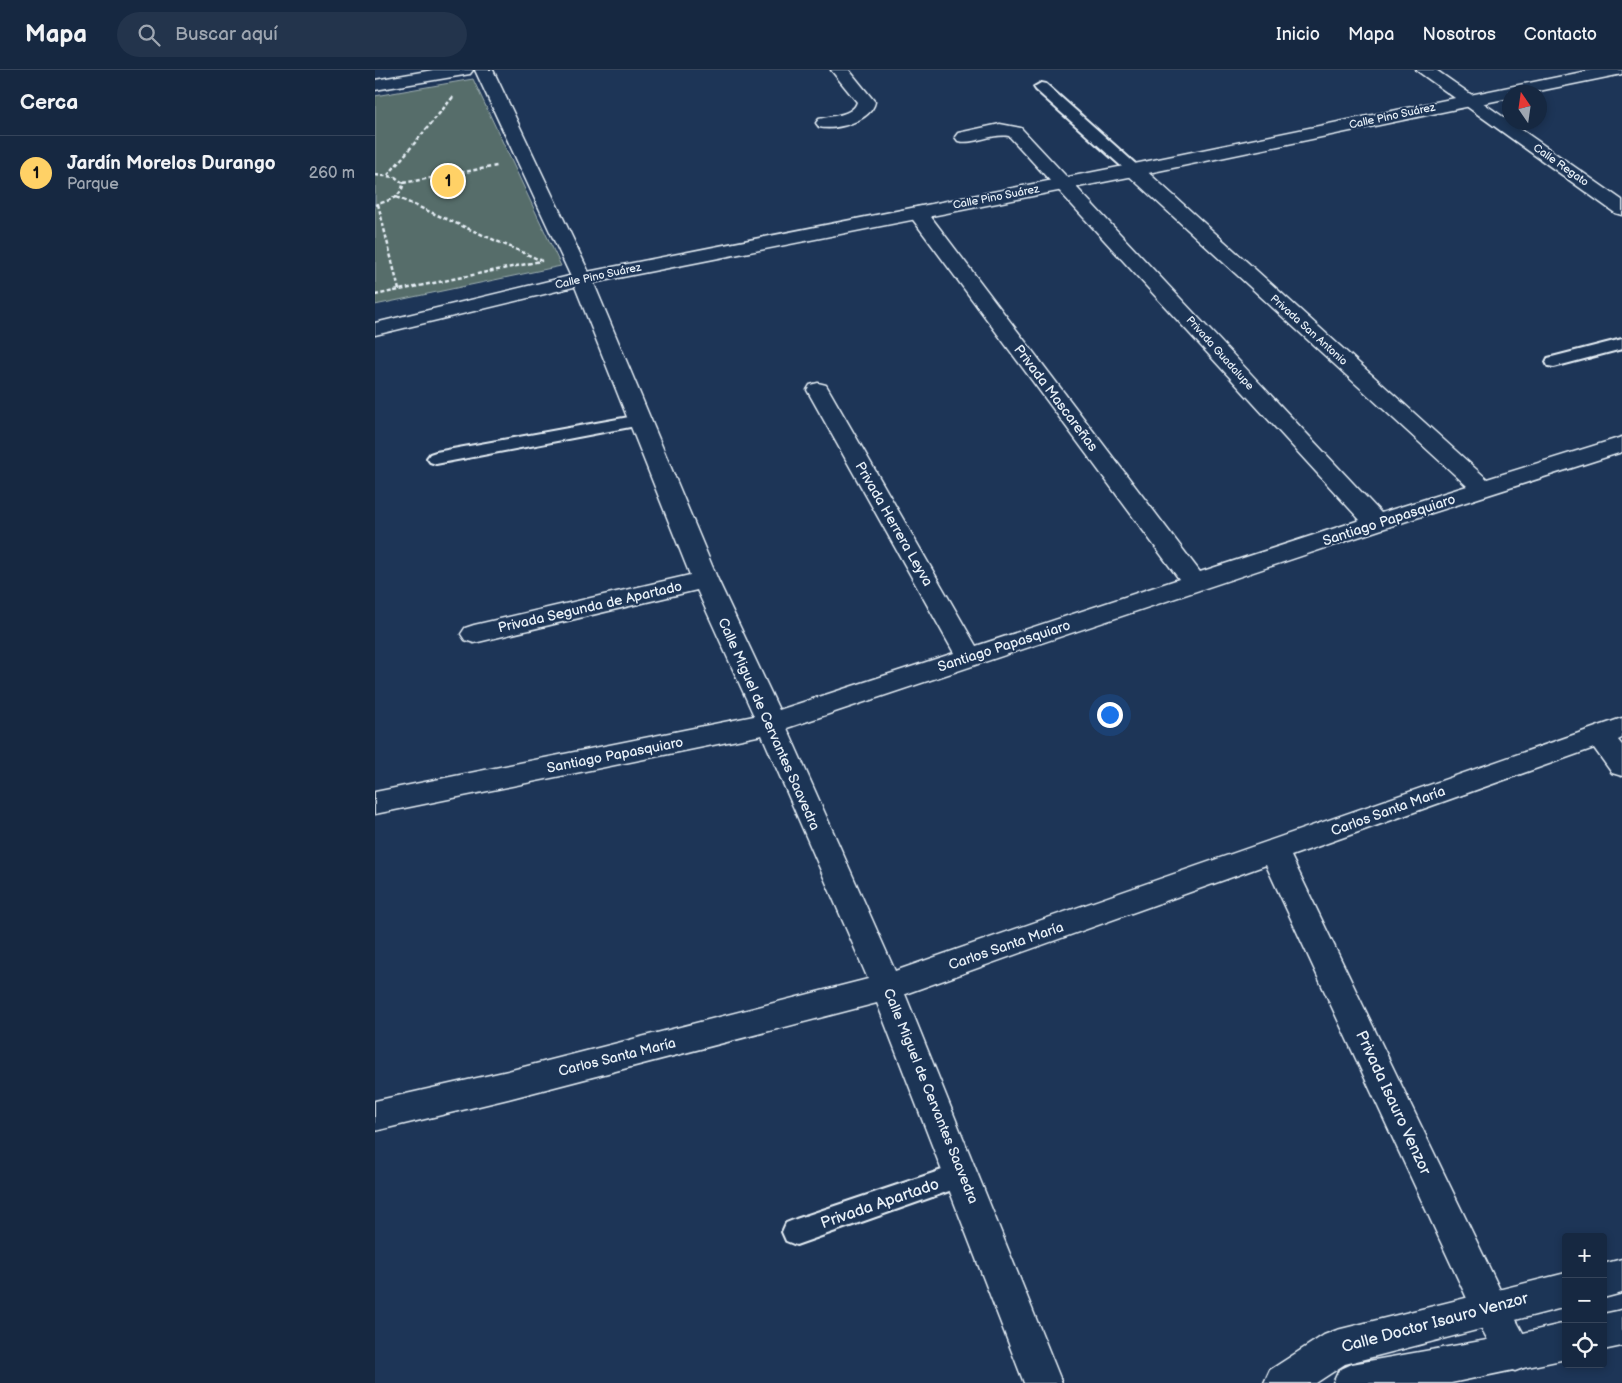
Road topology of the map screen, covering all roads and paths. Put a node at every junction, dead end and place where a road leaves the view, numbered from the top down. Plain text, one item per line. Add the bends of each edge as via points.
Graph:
1 (464, 70) edge
2 (484, 70) edge
3 (840, 70) edge
4 (1425, 70) edge
5 (1617, 70) edge
6 (375, 85) edge
7 (1041, 86) dead end
8 (455, 95) dead end
9 (1470, 100) junction
10 (825, 123) dead end
11 (964, 137) dead end
12 (1134, 170) junction
13 (501, 174) dead end
14 (375, 175) edge
15 (388, 175) junction
16 (403, 183) junction
17 (1063, 184) junction
18 (396, 197) junction
19 (377, 205) edge
20 (1622, 208) edge
21 (918, 213) junction
22 (537, 252) dead end
23 (541, 261) junction
24 (582, 279) junction
25 (399, 290) junction
26 (375, 295) edge
27 (375, 329) edge
28 (1622, 344) edge
29 (1554, 362) dead end
30 (818, 390) dead end
31 (640, 420) junction
32 (1622, 444) edge
33 (436, 458) dead end
34 (1484, 489) junction
35 (1376, 523) junction
36 (705, 580) junction
37 (1195, 583) junction
38 (474, 634) dead end
39 (970, 658) junction
40 (771, 723) junction
41 (1611, 732) edge
42 (1622, 766) edge
43 (375, 803) edge
44 (1274, 852) junction
45 (887, 987) junction
46 (375, 1116) edge
47 (963, 1176) junction
48 (797, 1232) dead end
49 (1622, 1276) edge
50 (1607, 1280) edge
51 (1562, 1291) edge
52 (1490, 1308) junction
53 (1622, 1328) edge
54 (1607, 1331) edge
55 (1562, 1342) edge
56 (1515, 1353) junction
57 (1043, 1383) edge
58 (1283, 1383) edge
59 (1352, 1383) edge

1 - 6 street
2 - 24 street, Calle Miguel de Cervantes Saavedra
3 - 10 street via 866,102 866,107 855,116
4 - 9 street, Calle Regato
5 - 9 street, Calle Pino Suárez
7 - 12 lane
8 - 15 path
9 - 12 street, Calle Pino Suárez
9 - 20 street, Calle Regato
11 - 17 street, Privada Guadalupe via 1000,129 1015,132
12 - 17 street, Calle Pino Suárez
12 - 34 street, Privada San Antonio
13 - 16 path via 497,166
14 - 15 path
15 - 16 path
16 - 18 path
17 - 21 street, Calle Pino Suárez
17 - 35 street, Privada Guadalupe
18 - 19 path
18 - 23 path
19 - 25 path
21 - 24 street, Calle Pino Suárez
21 - 37 street, Privada Mascareñas
22 - 23 path
23 - 25 path
24 - 27 street, Calle Pino Suárez
24 - 31 street, Calle Miguel de Cervantes Saavedra
25 - 26 path
28 - 29 lane
30 - 39 street, Privada Herrera Leyva
31 - 33 lane
31 - 36 street, Calle Miguel de Cervantes Saavedra
32 - 34 street, Santiago Papasquiaro
34 - 35 street, Santiago Papasquiaro
35 - 37 street, Santiago Papasquiaro
36 - 38 street, Privada Segunda de Apartado
36 - 40 street, Calle Miguel de Cervantes Saavedra
37 - 39 street, Santiago Papasquiaro
39 - 40 street, Santiago Papasquiaro
40 - 43 street, Santiago Papasquiaro
40 - 45 street, Calle Miguel de Cervantes Saavedra
41 - 42 street
41 - 44 street, Carlos Santa María
44 - 45 street, Carlos Santa María
44 - 52 street, Privada Isauro Venzor
45 - 46 street, Carlos Santa María
45 - 47 street, Calle Miguel de Cervantes Saavedra
47 - 48 lane, Privada Apartado
47 - 57 street, Calle Miguel de Cervantes Saavedra
49 - 50 street
51 - 52 street, Calle Doctor Isauro Venzor
52 - 56 street, Privada Isauro Venzor
52 - 58 street, Calle Doctor Isauro Venzor via 1337,1348
53 - 54 street
55 - 56 street
56 - 59 street

